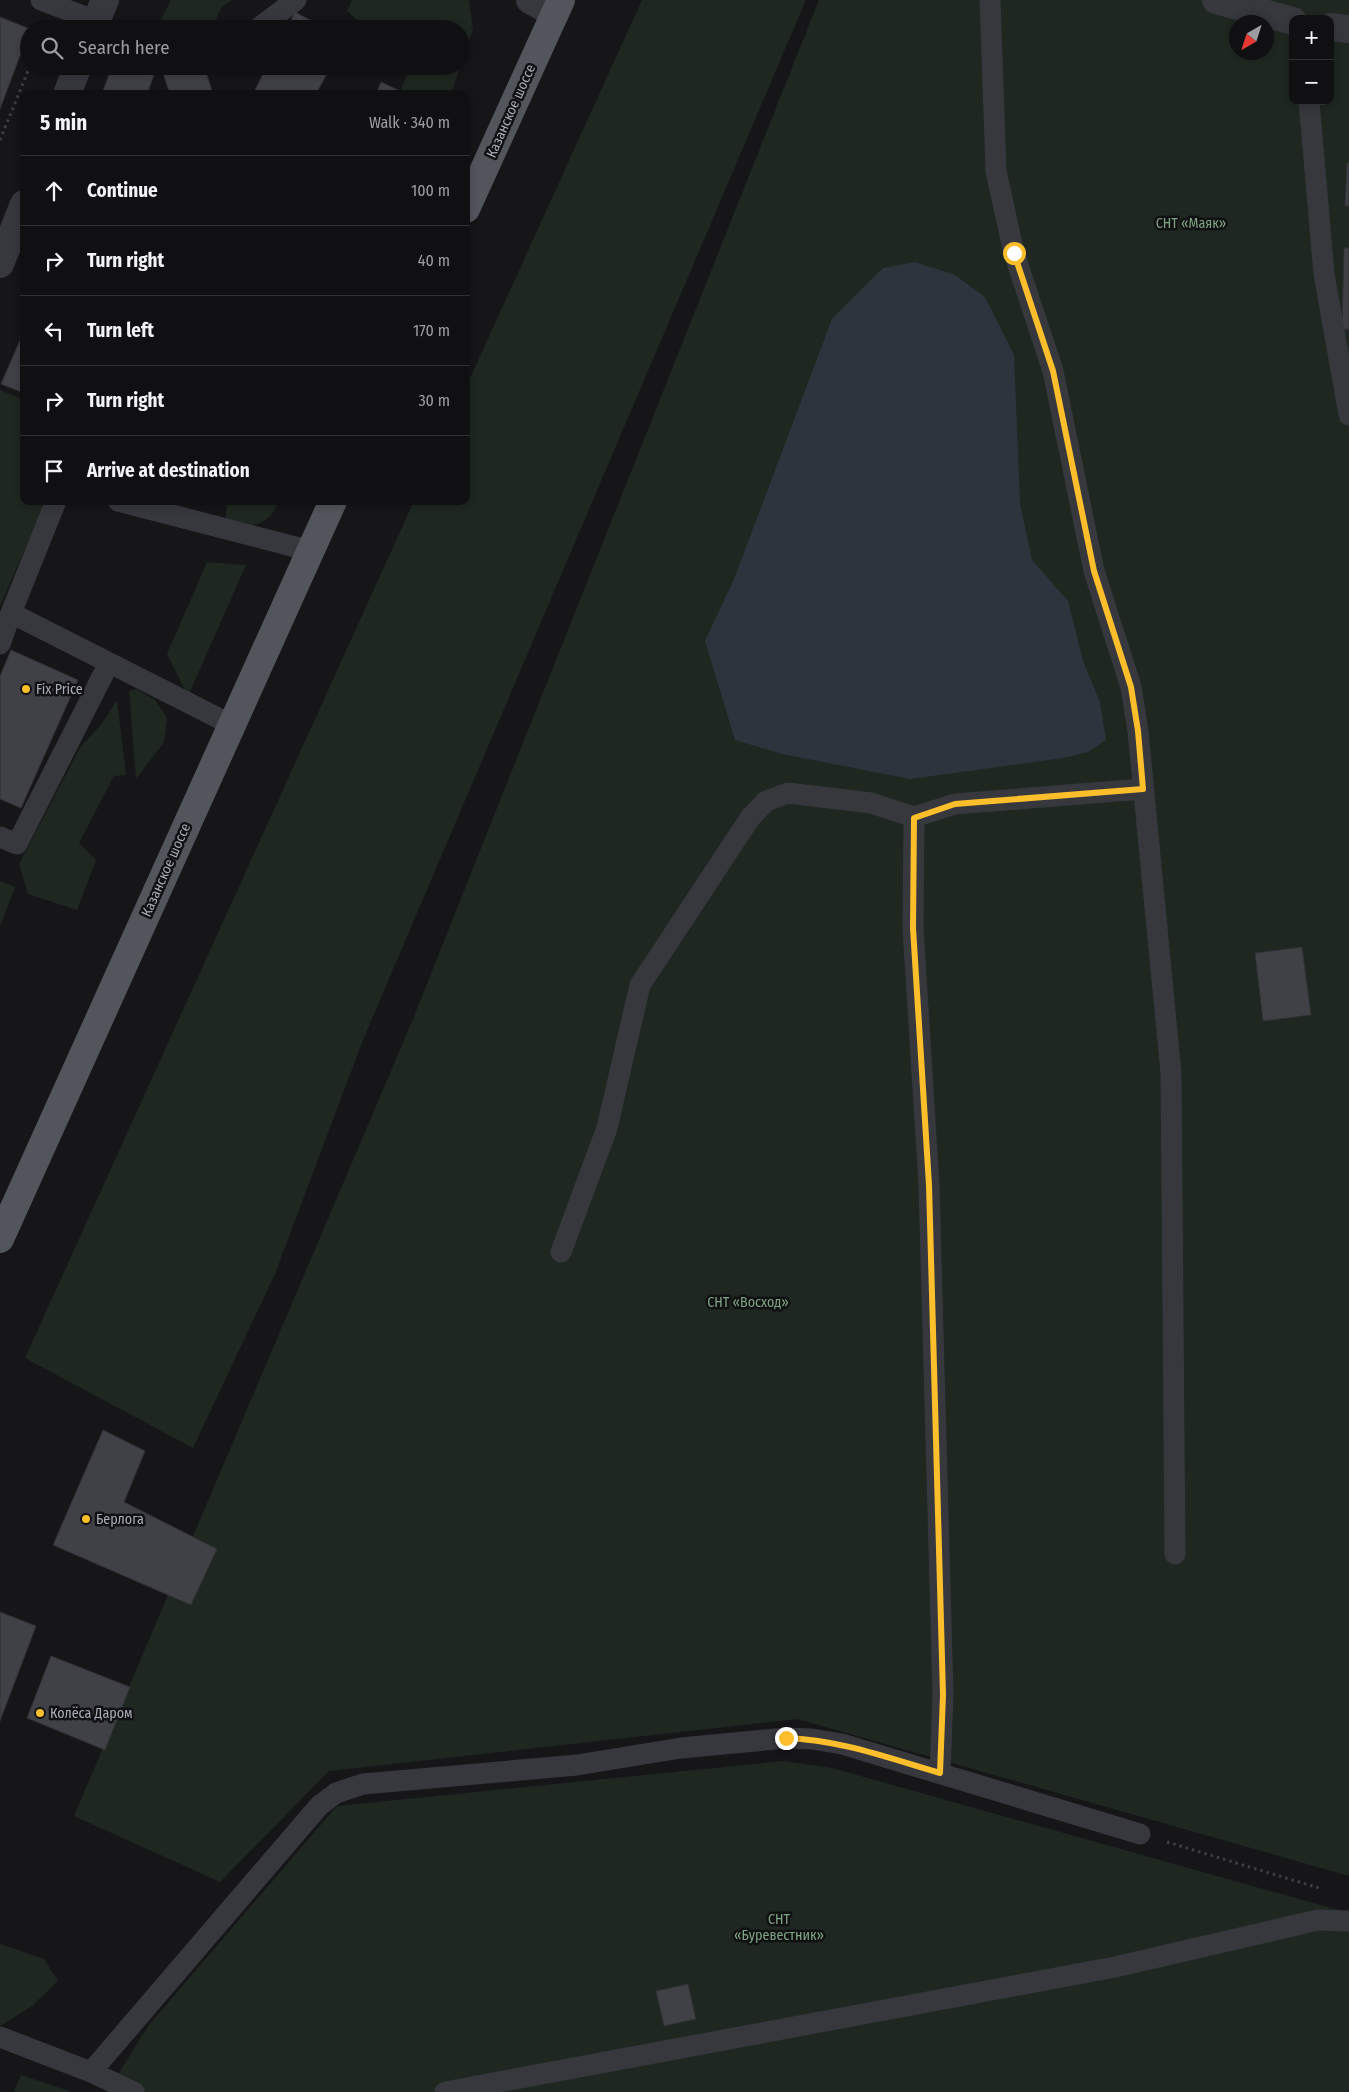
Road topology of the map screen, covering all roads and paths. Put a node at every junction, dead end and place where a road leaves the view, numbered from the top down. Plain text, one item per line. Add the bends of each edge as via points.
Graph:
1 (41, 0) edge
2 (296, 0) edge
3 (530, 0) edge
4 (990, 0) edge
5 (1216, 0) edge
6 (558, 7) edge
7 (98, 16) edge
8 (268, 20) edge
9 (1289, 20) edge
10 (1334, 27) edge
11 (1349, 29) edge
12 (26, 75) edge
13 (74, 75) edge
14 (20, 90) edge
15 (69, 90) edge
16 (20, 91) edge
17 (1309, 105) edge
18 (0, 140) edge
19 (470, 200) edge
20 (20, 214) edge
21 (0, 264) edge
22 (1349, 415) edge
23 (54, 505) edge
24 (133, 505) edge
25 (332, 505) edge
26 (311, 551) junction
27 (11, 613) junction
28 (0, 644) edge
29 (109, 663) junction
30 (232, 725) junction
31 (1143, 789) junction
32 (914, 818) junction
33 (0, 837) edge
34 (7, 1203) edge
35 (0, 1240) edge
36 (561, 1252) dead end
37 (1175, 1554) dead end
38 (940, 1773) junction
39 (1140, 1834) joint
40 (1321, 1889) dead end
41 (1349, 1921) edge
42 (0, 2037) edge
43 (91, 2072) junction
44 (134, 2092) edge
45 (445, 2092) edge

1 - 7 lane
2 - 8 lane
3 - 6 street
4 - 31 lane via 996,171 1014,253 1053,371 1094,571 1131,687
5 - 9 street
6 - 19 main road, Казанское шоссе
10 - 11 street
12 - 14 path
13 - 15 street
16 - 18 path
17 - 22 lane via 1324,274
20 - 21 street
23 - 27 lane
24 - 26 lane
25 - 26 main road, Казанское шоссе
26 - 30 main road, Казанское шоссе
27 - 28 lane
27 - 29 lane
29 - 30 lane
29 - 33 lane via 18,844
30 - 34 main road, Казанское шоссе
31 - 32 lane via 955,804
31 - 37 lane via 1171,1073
32 - 36 lane via 871,803 788,793 766,801 750,818 640,985 607,1128
32 - 38 lane via 913,928 929,1195 943,1695
34 - 35 main road, Казанское шоссе
38 - 39 lane
38 - 43 lane via 842,1744 786,1738 681,1748 577,1765 363,1784 336,1793 319,1806
39 - 40 path
41 - 45 lane via 1318,1920 1115,1967
42 - 43 lane
43 - 44 lane

